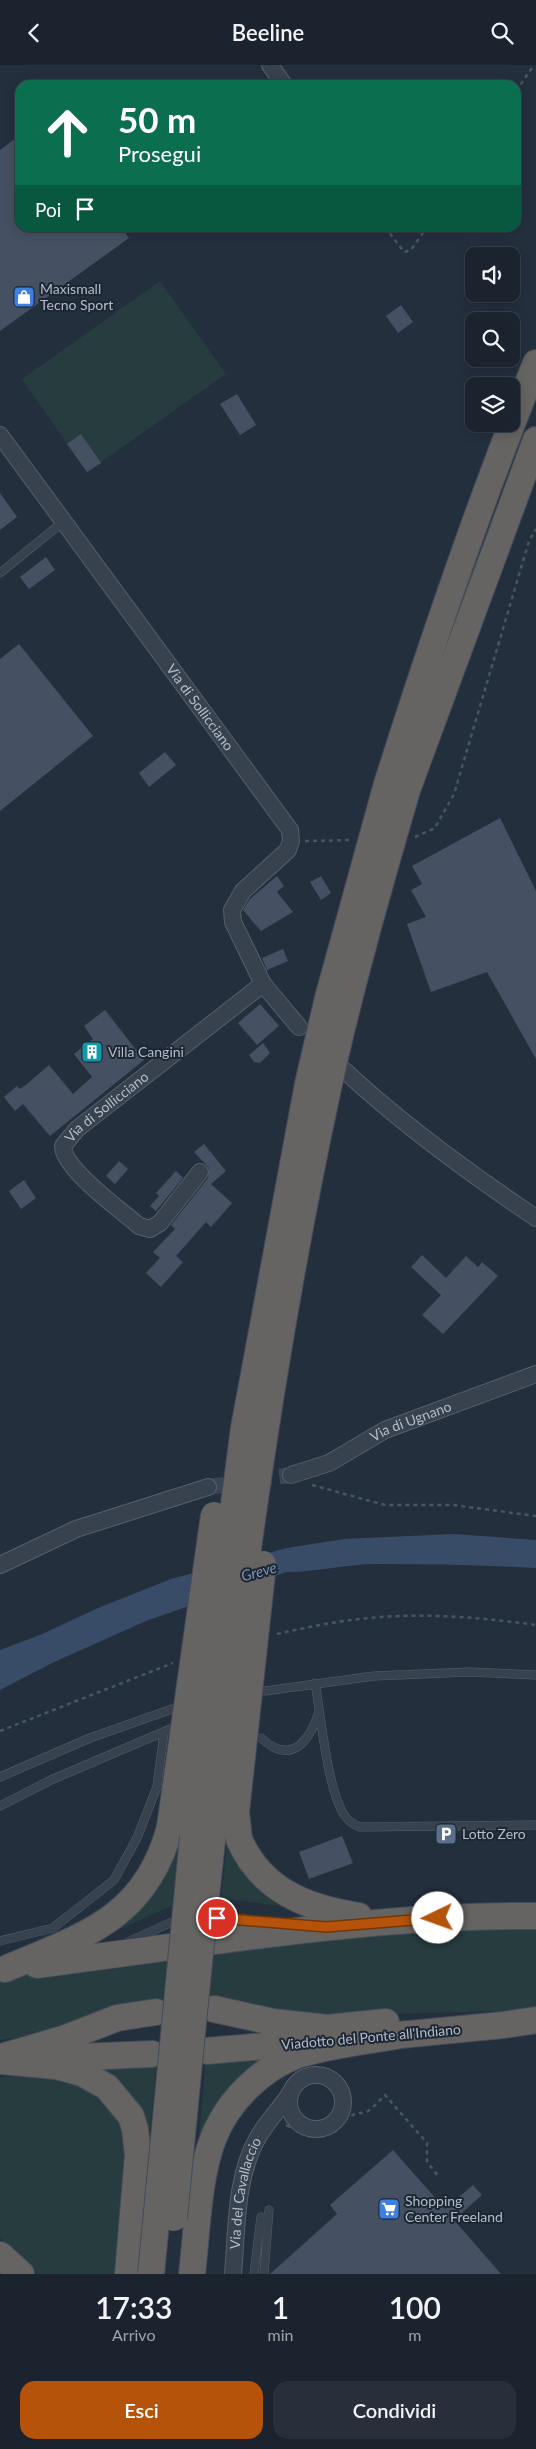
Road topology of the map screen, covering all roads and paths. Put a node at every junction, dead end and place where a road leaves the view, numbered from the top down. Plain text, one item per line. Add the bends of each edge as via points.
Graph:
1 (270, 65) edge
2 (534, 65) edge
3 (280, 80) edge
4 (521, 84) edge
5 (388, 232) edge
6 (424, 232) edge
7 (536, 363) edge
8 (0, 435) edge
9 (536, 441) edge
10 (64, 521) junction
11 (0, 573) edge
12 (397, 787) junction
13 (263, 984) junction
14 (299, 1027) dead end
15 (345, 1071) dead end
16 (318, 1087) junction
17 (200, 1171) dead end
18 (536, 1218) edge
19 (536, 1374) edge
20 (291, 1475) joint
21 (208, 1487) tunnel mouth
22 (536, 1516) edge
23 (0, 1565) edge
24 (536, 1625) edge
25 (270, 1635) dead end
26 (182, 1659) dead end
27 (536, 1675) edge
28 (315, 1683) junction
29 (265, 1691) dead end
30 (172, 1709) dead end
31 (320, 1711) junction
32 (175, 1727) dead end
33 (0, 1731) edge
34 (164, 1733) junction
35 (261, 1738) dead end
36 (0, 1777) edge
37 (0, 1806) edge
38 (536, 1825) edge
39 (536, 1916) edge
40 (387, 1921) junction
41 (276, 1923) dead end
42 (286, 1924) dead end
43 (326, 1927) junction
44 (216, 1929) joint
45 (171, 1935) dead end
46 (0, 1941) edge
47 (2, 1969) edge
48 (214, 2009) dead end
49 (536, 2010) edge
50 (156, 2011) dead end
51 (536, 2020) edge
52 (503, 2025) junction
53 (536, 2025) edge
54 (406, 2034) junction
55 (206, 2051) dead end
56 (152, 2054) dead end
57 (0, 2060) edge
58 (282, 2119) junction
59 (438, 2176) dead end
60 (269, 2210) dead end
61 (261, 2217) dead end
62 (0, 2255) edge
63 (21, 2274) edge
64 (128, 2274) edge
65 (151, 2274) edge
66 (169, 2274) edge
67 (192, 2274) edge
68 (233, 2274) edge
69 (254, 2274) edge
70 (264, 2274) edge

1 - 3 street
2 - 4 path
5 - 6 path via 404,252 411,250
7 - 12 highway via 499,453 435,631
8 - 10 street, Via di Sollicciano
9 - 12 highway
10 - 11 lane
10 - 13 street, Via di Sollicciano via 290,830 288,850 243,891 232,910 233,922
12 - 16 highway, bridge via 373,908
13 - 14 street, Via di Sollicciano
13 - 17 street, Via di Sollicciano via 77,1129 63,1146 63,1153 72,1166 139,1226 150,1229 160,1223
15 - 18 street via 387,1110 472,1175
16 - 40 highway, bridge via 296,1329 272,1480 236,1812 239,1839 252,1865 263,1877 306,1904
16 - 47 highway, bridge via 237,1375 207,1559 170,1827 154,1873 116,1916 66,1944
16 - 65 highway, bridge via 244,1428 200,1774
16 - 66 highway, bridge via 306,1195 270,1400 238,1617
19 - 20 street, Via di Ugnano via 380,1433 329,1463
20 - 22 path via 309,1484 384,1505 453,1505
21 - 23 street via 76,1529
24 - 25 path via 442,1616 398,1617 326,1624
26 - 33 path
27 - 28 lane via 469,1672 374,1675
28 - 29 lane
28 - 31 lane
30 - 36 lane via 90,1738
31 - 35 lane via 307,1739 295,1749 280,1750
31 - 38 lane via 332,1781 342,1812 351,1823 360,1827
32 - 34 lane
34 - 37 lane via 51,1780
34 - 46 lane via 157,1787 138,1838 114,1880 53,1928
39 - 40 highway
40 - 43 highway
41 - 44 lane
42 - 43 lane
43 - 44 highway
45 - 47 highway via 90,1959
48 - 49 highway, Viadotto del Ponte all'Indiano via 273,2022 327,2027
50 - 57 highway via 117,2018
51 - 52 highway, Viadotto del Ponte all'Indiano
52 - 53 highway
52 - 54 highway, Viadotto del Ponte all'Indiano
54 - 55 highway, Viadotto del Ponte all'Indiano
54 - 67 highway via 290,2058 266,2072 238,2097 214,2137 205,2169
56 - 57 highway
57 - 64 highway via 71,2069 97,2081 131,2116 138,2155
58 - 58 street via 307,2127 324,2127 338,2117 342,2099 335,2083 319,2075 302,2079 291,2092
58 - 59 path via 304,2134 324,2134 355,2114 367,2112 385,2095 427,2143 427,2162
58 - 68 street, Via del Cavallaccio via 257,2138 244,2175
60 - 70 lane
61 - 69 lane
62 - 63 highway

